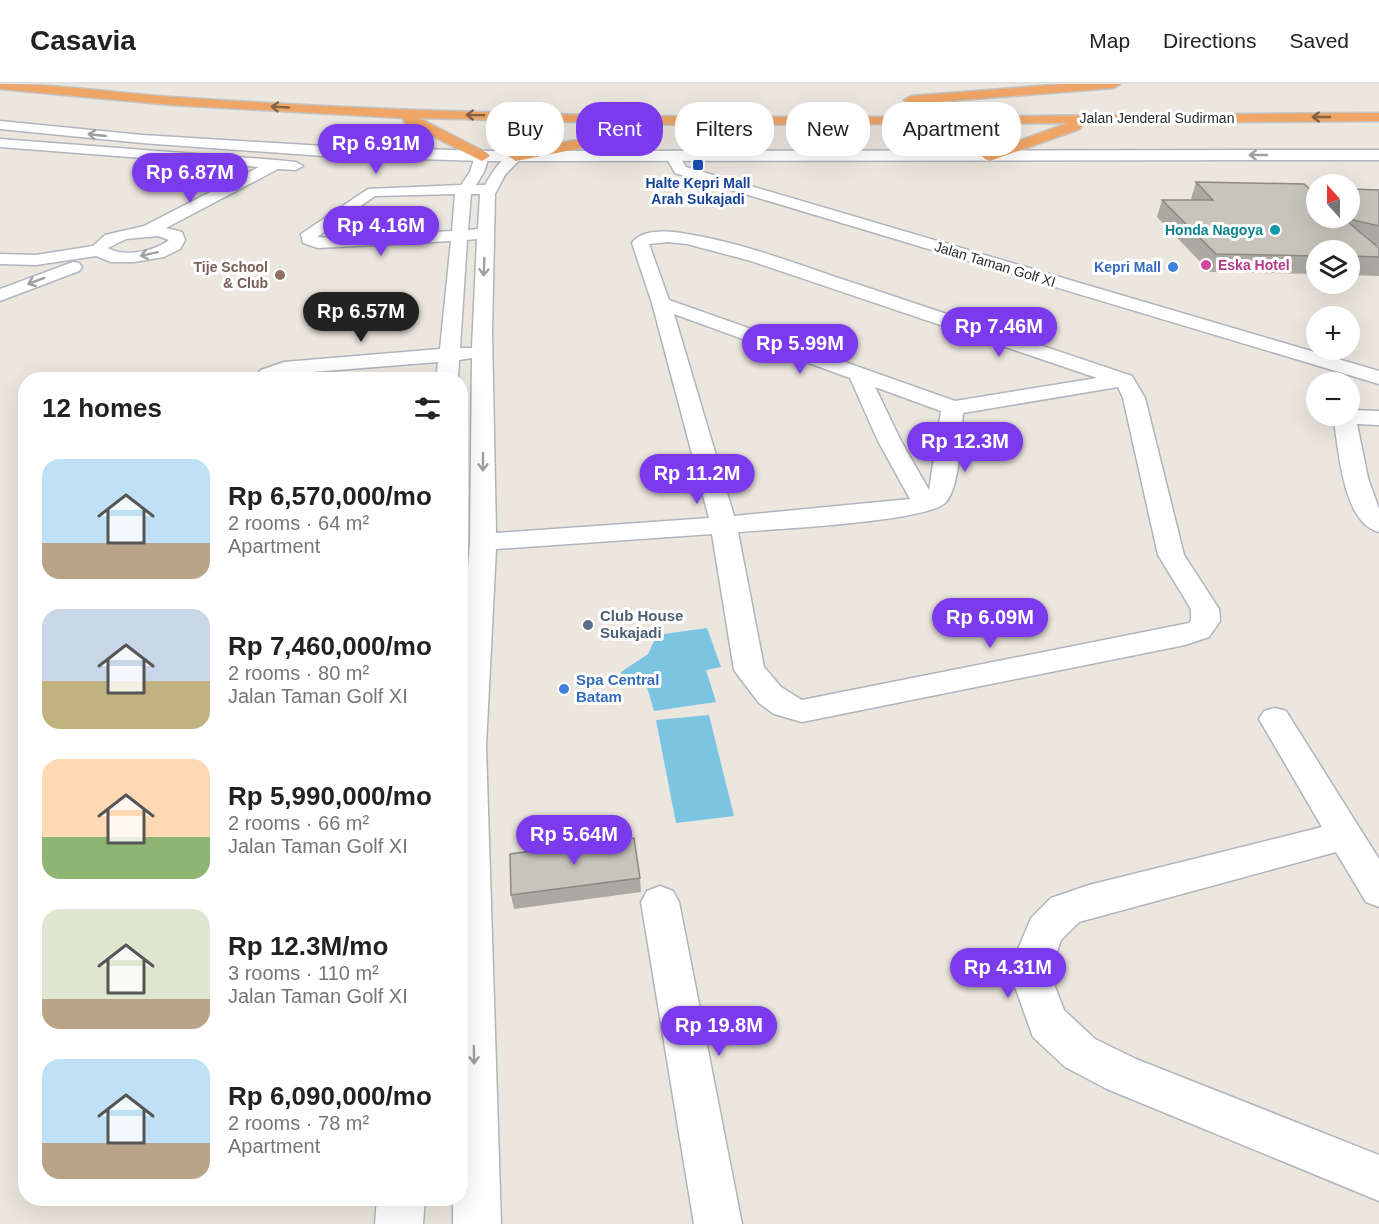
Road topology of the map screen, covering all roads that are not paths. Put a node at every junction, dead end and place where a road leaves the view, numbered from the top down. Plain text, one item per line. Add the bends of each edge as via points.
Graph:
1 (77, 84) edge
2 (1114, 84) edge
3 (0, 85) edge
4 (36, 89) junction
5 (98, 89) edge
6 (1084, 101) dead end
7 (399, 114) junction
8 (1215, 117) junction
9 (1379, 117) edge
10 (1103, 118) junction
11 (675, 119) edge
12 (774, 120) edge
13 (0, 126) edge
14 (675, 126) edge
15 (1322, 132) dead end
16 (0, 143) edge
17 (1021, 146) edge
18 (564, 147) edge
19 (303, 149) junction
20 (324, 151) junction
21 (1379, 155) edge
22 (482, 156) junction
23 (486, 156) edge
24 (516, 156) joint
25 (990, 156) edge
26 (1021, 156) edge
27 (275, 164) junction
28 (676, 164) junction
29 (296, 166) junction
30 (478, 188) junction
31 (148, 231) junction
32 (171, 234) junction
33 (473, 234) junction
34 (105, 254) junction
35 (0, 260) edge
36 (0, 295) edge
37 (661, 303) junction
38 (484, 352) junction
39 (449, 355) junction
40 (273, 372) edge
41 (448, 372) edge
42 (1327, 372) edge
43 (859, 375) junction
44 (1360, 376) edge
45 (1379, 378) edge
46 (1125, 380) junction
47 (953, 408) junction
48 (1360, 417) edge
49 (1379, 418) edge
50 (1349, 426) edge
51 (1367, 478) edge
52 (926, 504) junction
53 (1379, 524) edge
54 (724, 525) junction
55 (483, 542) junction
56 (469, 649) edge
57 (1275, 719) dead end
58 (1345, 835) junction
59 (1379, 891) edge
60 (660, 902) dead end
61 (1379, 1178) edge
62 (400, 1206) edge
63 (399, 1224) edge
64 (477, 1224) edge
65 (718, 1224) edge

1 - 4 highway
2 - 6 highway, Jalan Jenderal Sudirman via 895,101
3 - 4 highway, Jalan Jenderal Sudirman
4 - 5 highway, Jalan Jenderal Sudirman
7 -> 5 highway, Jalan Jenderal Sudirman
11 -> 7 highway, Jalan Jenderal Sudirman
7 - 22 highway
9 -> 8 highway, Jalan Jenderal Sudirman
8 - 10 highway, Jalan Jenderal Sudirman
8 - 15 highway
10 - 12 highway, Jalan Jenderal Sudirman
10 - 17 highway
19 -> 13 street
14 - 18 highway
16 - 27 street
19 - 20 street
19 - 27 street
20 - 22 street
20 - 29 street
21 -> 26 street
22 - 23 street
22 - 30 street
24 - 28 street
24 - 30 street
25 - 28 street
27 - 29 street
27 - 31 street
28 - 42 street, Jalan Taman Golf XI
29 - 32 street
30 - 33 street
30 - 33 street via 373,192 309,234 309,238 331,243
31 - 32 street
31 - 34 street via 113,238 100,246
32 -> 34 street via 176,237 174,244 158,253 134,257
33 -> 38 street
33 - 39 street
34 - 35 street
34 -> 36 street
37 - 43 street
37 - 46 street via 640,243 653,238 688,239 757,257
37 - 54 street
38 - 39 street
38 -> 55 street
39 - 40 street
39 - 41 street
43 - 47 street
43 - 52 street via 906,475
44 - 45 street, Jalan Taman Golf XI
46 - 47 street
46 - 54 street via 1134,398 1171,555 1205,609 1206,621 1199,630 802,711 785,706 770,695 749,670
47 - 52 street via 941,492
48 - 49 street
50 - 51 street
51 - 53 street via 1365,509
52 - 54 street
54 - 55 street
55 - 56 street
56 -> 64 street
57 - 58 street
58 - 59 street
58 - 61 street via 1065,910 1045,930 1036,954 1035,987 1048,1023 1080,1053 1122,1074
60 - 65 street
62 - 63 street

